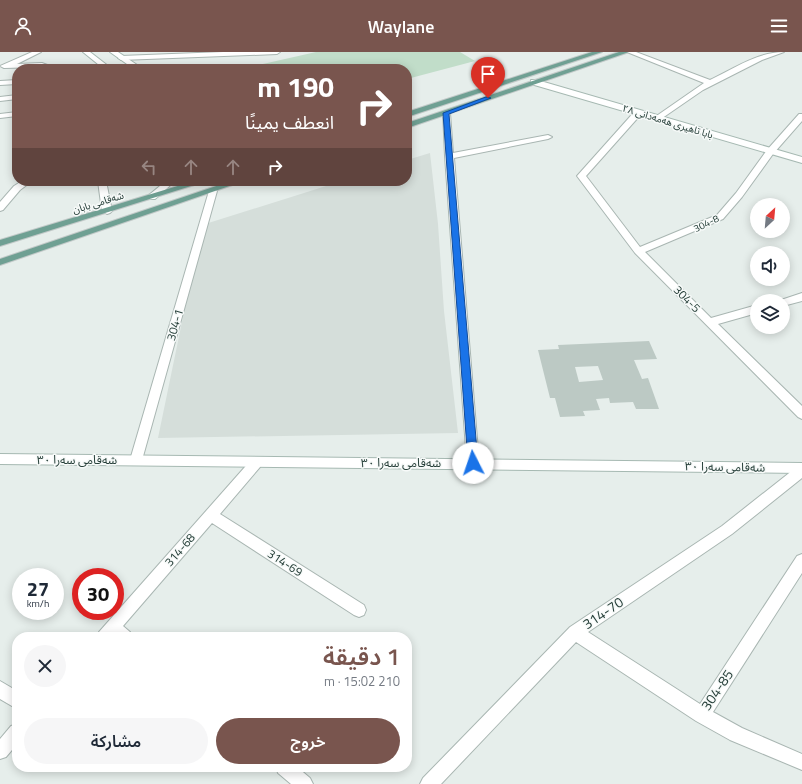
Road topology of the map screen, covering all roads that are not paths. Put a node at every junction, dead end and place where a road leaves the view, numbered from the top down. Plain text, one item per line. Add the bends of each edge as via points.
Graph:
1 (38, 52) edge
2 (86, 52) edge
3 (113, 52) edge
4 (277, 52) edge
5 (599, 52) edge
6 (630, 52) edge
7 (781, 52) edge
8 (620, 53) edge
9 (121, 58) junction
10 (102, 64) edge
11 (131, 64) edge
12 (12, 66) edge
13 (2, 67) edge
14 (534, 82) junction
15 (12, 83) edge
16 (710, 83) junction
17 (0, 84) edge
18 (12, 98) edge
19 (0, 99) edge
20 (639, 112) junction
21 (412, 113) edge
22 (446, 113) junction
23 (12, 115) edge
24 (0, 116) edge
25 (802, 116) edge
26 (658, 119) junction
27 (412, 124) edge
28 (548, 137) dead end
29 (770, 152) junction
30 (449, 156) junction
31 (802, 160) edge
32 (20, 186) edge
33 (103, 186) edge
34 (165, 186) edge
35 (186, 186) edge
36 (227, 186) edge
37 (214, 191) junction
38 (152, 197) junction
39 (0, 208) edge
40 (107, 211) junction
41 (0, 243) edge
42 (638, 251) junction
43 (0, 262) edge
44 (802, 297) edge
45 (790, 300) edge
46 (750, 311) edge
47 (709, 322) junction
48 (802, 414) edge
49 (0, 459) edge
50 (136, 460) junction
51 (256, 463) junction
52 (473, 463) junction
53 (802, 469) edge
54 (211, 515) junction
55 (802, 560) edge
56 (359, 610) dead end
57 (109, 632) edge
58 (576, 632) junction
59 (0, 690) edge
60 (12, 698) edge
61 (702, 715) junction
62 (12, 737) edge
63 (0, 750) edge
64 (802, 762) edge
65 (290, 772) edge
66 (304, 784) edge
67 (429, 784) edge

1 - 13 street
2 - 10 street
3 - 9 street
4 - 9 street
5 - 21 main road
6 - 16 street
7 - 16 street
8 - 14 main road
9 - 11 street
12 - 13 street
14 - 20 street, بابا تاهیری هەمەدانی ٢٨
14 - 22 main road
15 - 17 street
16 - 26 street
18 - 19 street
20 - 26 street, بابا تاهیری هەمەدانی ٢٨
20 - 42 street, 304-5 via 581,176
22 - 27 main road
22 - 30 street
23 - 24 street
25 - 29 street, 304-8
26 - 29 street, بابا تاهیری هەمەدانی ٢٨
28 - 30 street
29 - 31 street, بابا تاهیری هەمەدانی ٢٨
29 - 42 street, 304-8 via 720,218
30 - 52 street
32 - 39 street
33 - 40 street
34 - 38 street
35 - 38 main road, شەقامی بابان
36 - 37 main road
37 - 43 main road
37 - 50 street, 304-1
38 - 40 main road, شەقامی بابان
40 - 41 main road, شەقامی بابان
42 - 47 street, 304-5
44 - 45 street
46 - 47 street
47 - 48 street, 304-5
49 - 50 street, شەقامی سەرا ٣٠
50 - 51 street, شەقامی سەرا ٣٠
51 - 52 street, شەقامی سەرا ٣٠
51 - 54 street, 314-68
52 - 53 street, شەقامی سەرا ٣٠
53 - 58 street, 314-70 via 727,530
54 - 56 street, 314-69
54 - 57 street, 314-68
55 - 61 street, 304-85
58 - 61 street, 304-85
58 - 67 street, 314-70
59 - 60 street
61 - 64 street via 736,734
62 - 63 street
65 - 66 street

